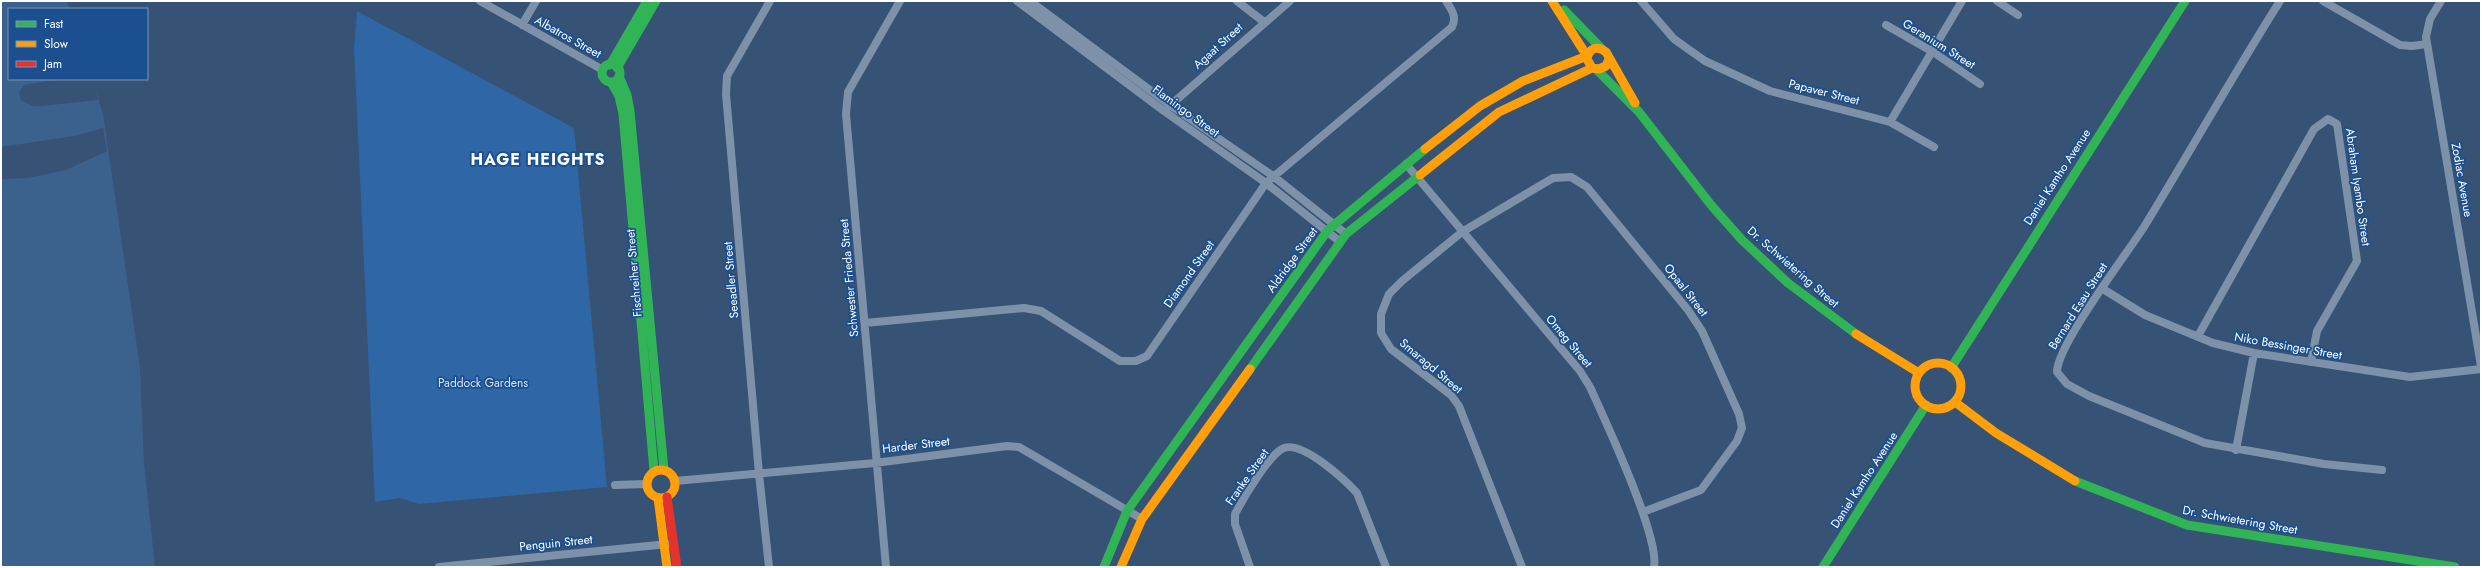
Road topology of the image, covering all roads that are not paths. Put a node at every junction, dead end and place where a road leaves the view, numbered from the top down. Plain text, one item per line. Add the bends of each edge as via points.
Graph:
1 (480, 1) edge
2 (536, 1) edge
3 (647, 1) edge
4 (656, 1) edge
5 (770, 1) edge
6 (900, 1) edge
7 (1017, 1) edge
8 (1030, 1) edge
9 (1237, 1) edge
10 (1290, 1) edge
11 (1446, 1) edge
12 (1554, 1) edge
13 (1642, 1) edge
14 (1962, 1) edge
15 (1997, 1) edge
16 (2185, 1) edge
17 (2280, 1) edge
18 (2323, 1) edge
19 (2441, 1) edge
20 (2018, 15) dead end
21 (1264, 22) junction
22 (522, 25) junction
23 (1886, 25) dead end
24 (2427, 44) junction
25 (1601, 48) junction
26 (1933, 52) junction
27 (1587, 56) junction
28 (1609, 59) junction
29 (612, 69) junction
30 (1594, 69) junction
31 (611, 82) junction
32 (1980, 84) dead end
33 (1167, 108) junction
34 (1643, 118) junction
35 (1890, 122) junction
36 (1934, 147) dead end
37 (1406, 164) junction
38 (1272, 176) junction
39 (1417, 176) junction
40 (1266, 183) junction
41 (1331, 227) junction
42 (1462, 232) junction
43 (1343, 237) junction
44 (2102, 289) junction
45 (865, 324) junction
46 (2198, 336) junction
47 (2254, 353) junction
48 (2311, 362) junction
49 (1951, 368) junction
50 (2481, 368) edge
51 (1919, 373) junction
52 (1954, 402) junction
53 (1926, 405) junction
54 (2236, 450) junction
55 (875, 462) junction
56 (664, 470) junction
57 (2382, 470) dead end
58 (654, 471) junction
59 (759, 474) junction
60 (675, 482) junction
61 (646, 484) junction
62 (615, 485) dead end
63 (667, 497) junction
64 (658, 498) junction
65 (1127, 511) junction
66 (1643, 512) junction
67 (1142, 519) junction
68 (670, 544) junction
69 (439, 567) edge
70 (667, 567) edge
71 (677, 567) edge
72 (769, 567) edge
73 (886, 567) edge
74 (1104, 567) edge
75 (1121, 567) edge
76 (1250, 567) edge
77 (1386, 567) edge
78 (1522, 567) edge
79 (1654, 567) edge
80 (1823, 567) edge
81 (2455, 567) edge

1 - 22 street, Albatros Street
2 - 22 street
3 - 29 street
4 - 29 street
5 - 59 street, Seeadler Street via 727,76 726,94
6 - 45 street, Schwester Frieda Street via 848,92 846,114
7 - 33 street, Flamingo Street
8 - 33 street, Flamingo Street
9 - 21 street
10 - 21 street, Agaat Street
11 - 38 street, Diamond Street via 1453,10 1452,27
12 - 25 street
12 - 27 street
13 - 35 street, Papaver Street via 1674,39 1705,61 1770,91
14 - 26 street
15 - 20 street
16 - 49 street, Daniel Kamho Avenue
17 - 44 street, Bernard Esau Street via 2239,65 2144,227
18 - 24 street via 2400,45
19 - 24 street, Zodiac Avenue via 2426,28
21 - 33 street, Agaat Street
22 - 29 street, Albatros Street
23 - 26 street, Geranium Street
24 - 50 street, Zodiac Avenue
25 - 27 street via 1591,50
25 - 28 street
26 - 32 street, Geranium Street
26 - 35 street
27 - 30 street via 1587,62
27 - 37 street, Aldridge Street via 1502,92
28 - 30 street via 1606,66
28 - 34 street, Dr. Schwietering Street
29 - 31 street via 616,80
29 - 31 street, Fischreiher Street via 603,78
29 - 56 street, Fischreiher Street via 627,95 630,111
30 - 34 street, Dr. Schwietering Street
30 - 39 street via 1499,112
31 - 58 street, Fischreiher Street via 622,107
33 - 38 street, Flamingo Street
33 - 40 street, Flamingo Street
34 - 51 street, Dr. Schwietering Street via 1721,216 1763,259 1816,305 1868,343
35 - 36 street, Papaver Street
37 - 39 street, Omeg Street
37 - 41 street, Aldridge Street
38 - 40 street, Diamond Street
38 - 41 street, Flamingo Street
39 - 42 street, Omeg Street
39 - 43 street
40 - 41 street, Flamingo Street
40 - 45 street, Diamond Street via 1147,356 1136,361 1120,361 1041,311 1024,308
41 - 43 street, Flamingo Street
41 - 65 street, Aldridge Street
42 - 66 street, Omeg Street via 1580,371 1590,387
42 - 66 street, Opaal Street via 1553,178 1571,177 1587,187 1702,331 1739,414 1742,428 1738,441 1701,490
42 - 78 street, Smaragd Street via 1402,281 1390,294 1381,314 1381,333 1391,349 1451,395 1459,406
43 - 67 street
44 - 46 street, Niko Bessinger Street via 2145,315
44 - 54 street, Bernard Esau Street via 2059,357 2057,372 2061,378 2089,396 2159,426 2205,444
45 - 55 street, Schwester Frieda Street
46 - 47 street, Niko Bessinger Street via 2229,348
46 - 48 street, Abraham Iyambo Street via 2314,129 2328,120 2337,124 2357,261 2317,330
47 - 48 street, Niko Bessinger Street
47 - 54 street
48 - 50 street, Niko Bessinger Street via 2410,377
49 - 51 street via 1943,364 1933,364
49 - 52 street via 1957,374 1961,387
51 - 53 street via 1916,391
52 - 53 street via 1939,409
52 - 81 street, Dr. Schwietering Street via 1996,433 2072,479 2187,525
53 - 80 street, Daniel Kamho Avenue
54 - 57 street, Bernard Esau Street
55 - 59 street, Harder Street
55 - 65 street, Harder Street via 1007,446 1019,447
55 - 73 street, Schwester Frieda Street
56 - 58 street
56 - 60 street via 671,474
58 - 61 street via 649,475
59 - 60 street, Harder Street
59 - 72 street, Seeadler Street
60 - 63 street via 673,492
61 - 62 street
61 - 64 street via 650,494
63 - 64 street
63 - 68 street
64 - 68 street
65 - 67 street, Harder Street
65 - 74 street, Aldridge Street
66 - 79 street, Omeg Street via 1654,554
67 - 75 street
68 - 69 street, Penguin Street
68 - 70 street
68 - 71 street
76 - 77 street, Franke Street via 1235,524 1235,514 1274,455 1284,448 1306,452 1349,484 1357,494

